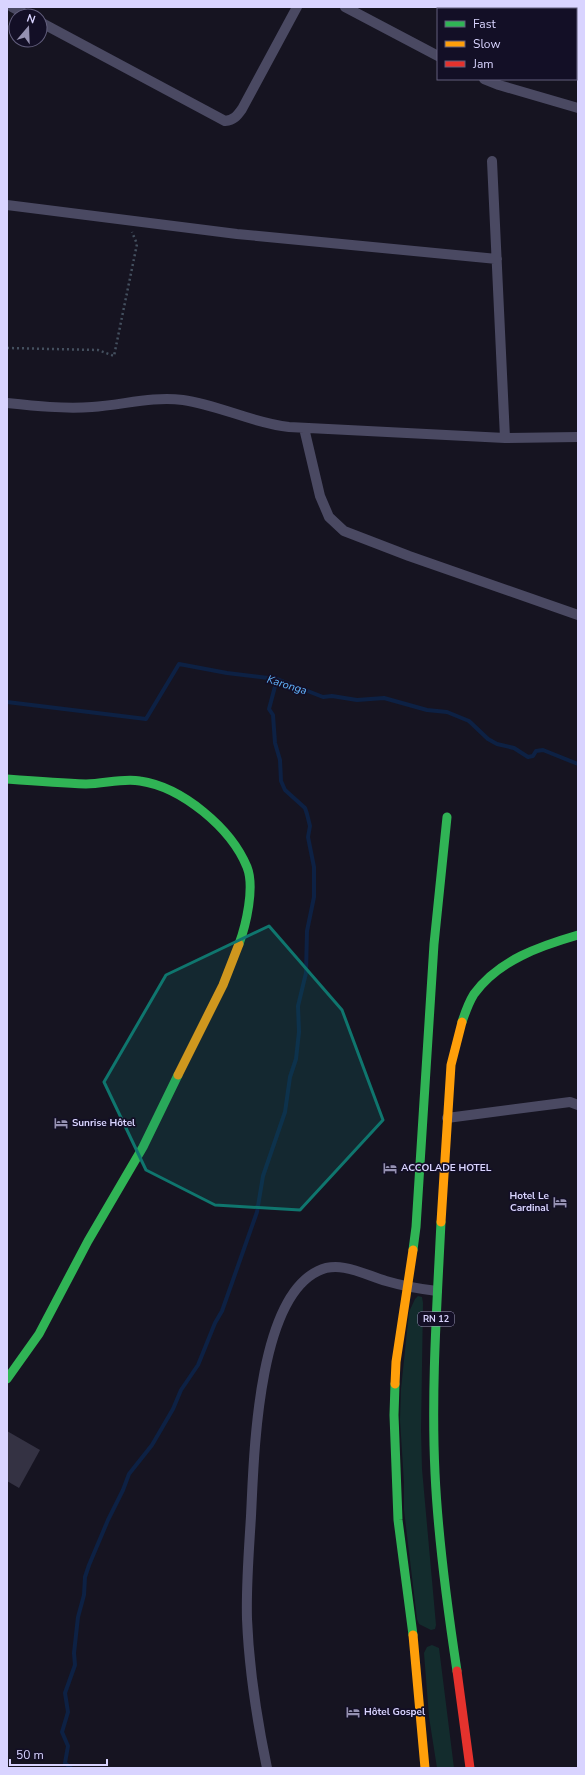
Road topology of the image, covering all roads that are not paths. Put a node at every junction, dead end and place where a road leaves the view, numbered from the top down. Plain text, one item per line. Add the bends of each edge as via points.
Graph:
1 (297, 7) edge
2 (345, 7) edge
3 (48, 26) edge
4 (437, 55) edge
5 (486, 80) edge
6 (578, 108) edge
7 (492, 162) dead end
8 (7, 205) edge
9 (497, 259) junction
10 (7, 403) edge
11 (304, 428) junction
12 (578, 437) edge
13 (505, 438) junction
14 (578, 615) edge
15 (7, 779) edge
16 (447, 816) dead end
17 (578, 935) edge
18 (578, 1105) edge
19 (447, 1118) junction
20 (408, 1286) junction
21 (437, 1291) junction
22 (7, 1379) edge
23 (267, 1768) edge
24 (425, 1768) edge
25 (470, 1768) edge

1 - 3 street via 242,109 231,121 225,121
2 - 4 street
5 - 6 street
7 - 9 street
8 - 9 street via 237,234
9 - 13 street
10 - 11 street via 92,407 147,399 182,400 207,405 272,426
11 - 13 street
11 - 14 street via 320,496 329,517 344,531
12 - 13 street
15 - 22 street via 87,784 140,781 186,799 213,819 232,843 246,868 250,896 246,928 224,985 143,1147 88,1240 39,1334
16 - 20 street via 434,944 416,1227
17 - 19 street, RN 12 via 537,948 514,959 492,974 472,996 457,1033 451,1065
18 - 19 street via 570,1102
19 - 21 street, RN 12
20 - 21 street
20 - 23 street via 347,1268 320,1270 307,1276 291,1298 279,1320 271,1345 261,1389 254,1452 247,1618
20 - 24 street via 396,1362 395,1464 398,1520 413,1638
21 - 25 street, RN 12 via 434,1413 439,1536

